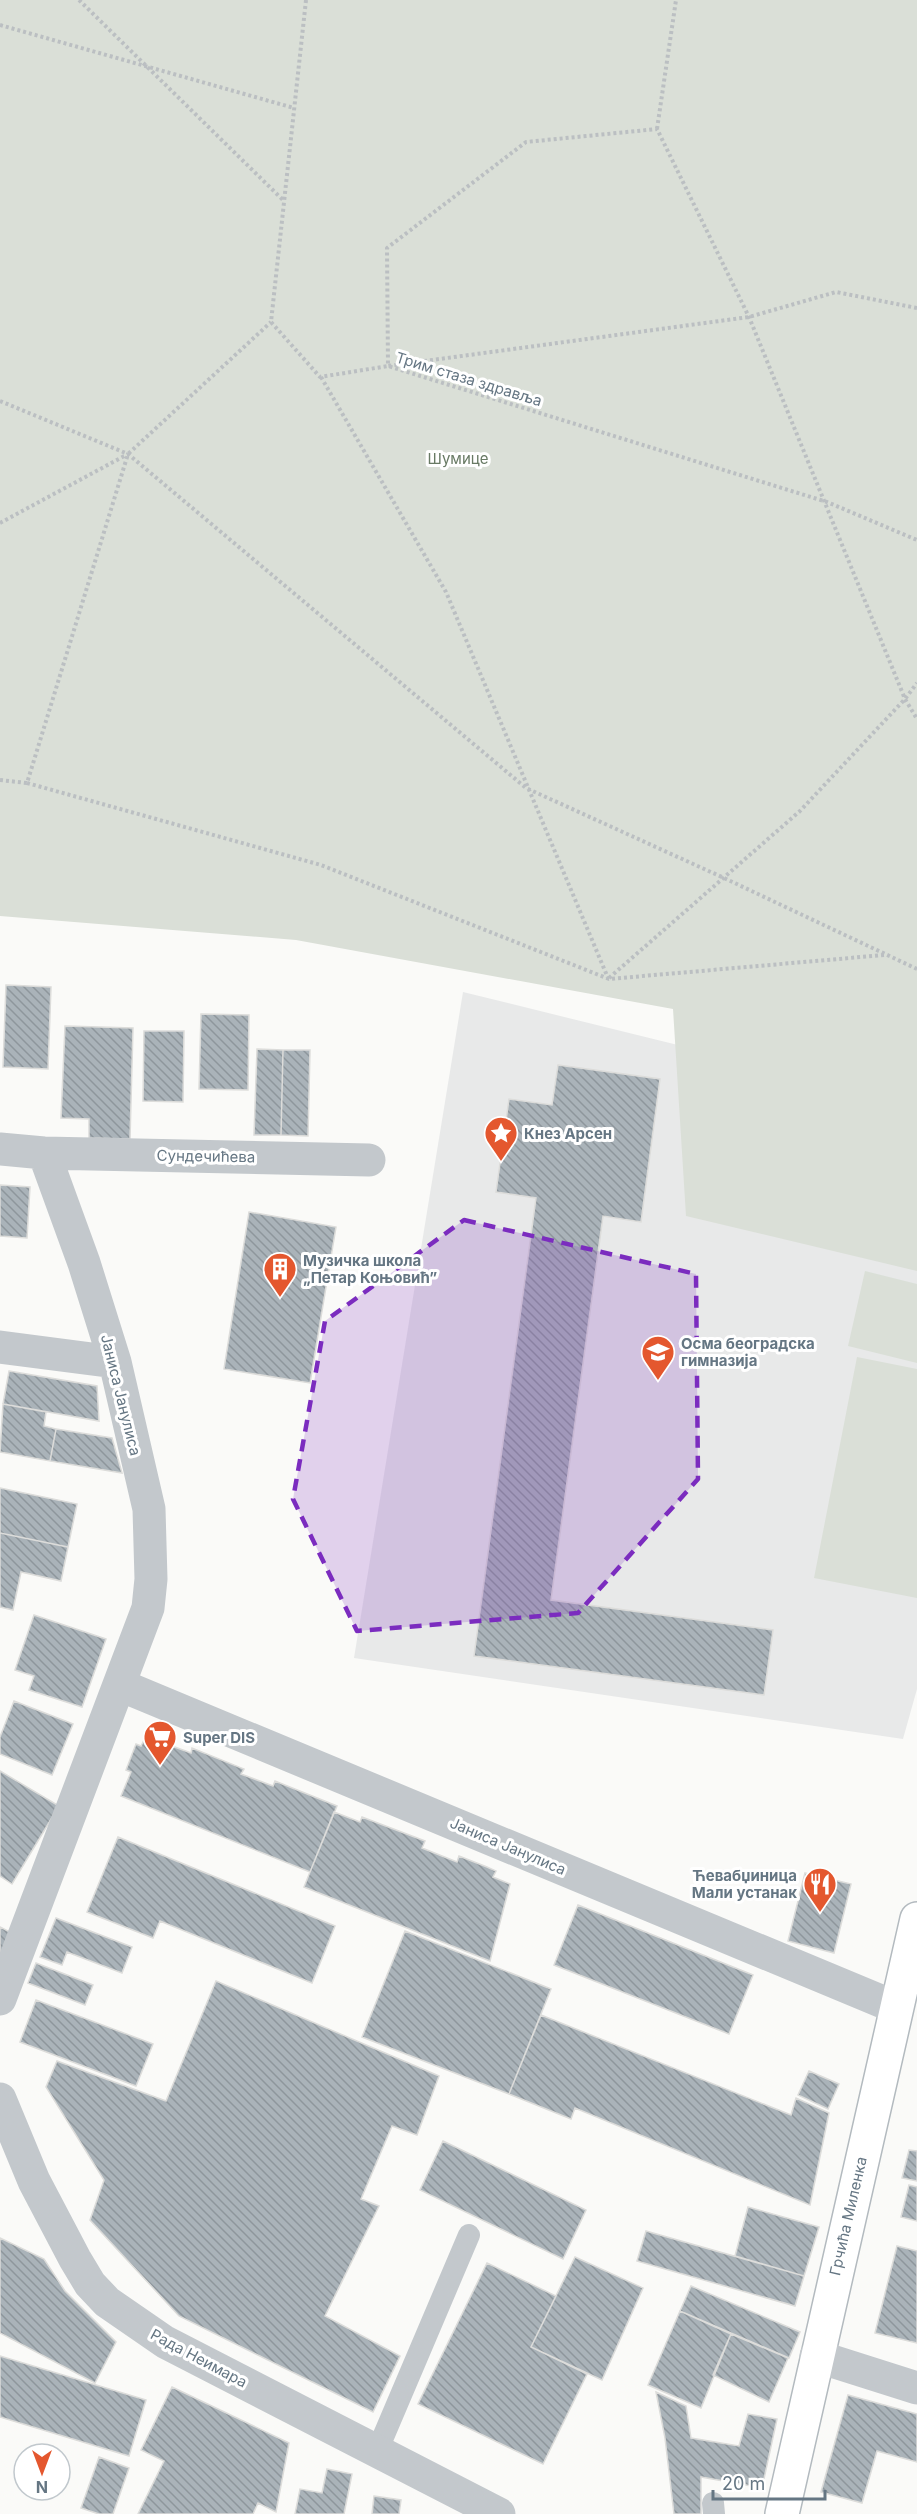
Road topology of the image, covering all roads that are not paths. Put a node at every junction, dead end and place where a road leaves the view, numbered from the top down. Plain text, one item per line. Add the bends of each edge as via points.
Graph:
1 (0, 1149) edge
2 (44, 1153) junction
3 (369, 1160) dead end
4 (0, 1347) edge
5 (115, 1362) junction
6 (120, 1685) junction
7 (915, 1940) edge
8 (0, 1999) edge
9 (895, 2007) junction
10 (0, 2099) edge
11 (469, 2235) dead end
12 (816, 2356) junction
13 (917, 2388) edge
14 (378, 2449) junction
15 (499, 2514) edge
16 (782, 2514) edge

1 - 2 street
2 - 3 street, Сундечићева
2 - 5 street, Јаниса Јанулиса
4 - 5 street
5 - 6 street, Јаниса Јанулиса via 148,1509 151,1551 148,1608
6 - 8 street, Јаниса Јанулиса
6 - 9 street, Јаниса Јанулиса
7 - 9 street, Грчића Миленка
9 - 12 street, Грчића Миленка
10 - 14 street, Рада Неимара via 39,2191 90,2284 106,2302 165,2342
11 - 14 lane
12 - 13 street
12 - 16 street, Грчића Миленка
14 - 15 street, Рада Неимара

